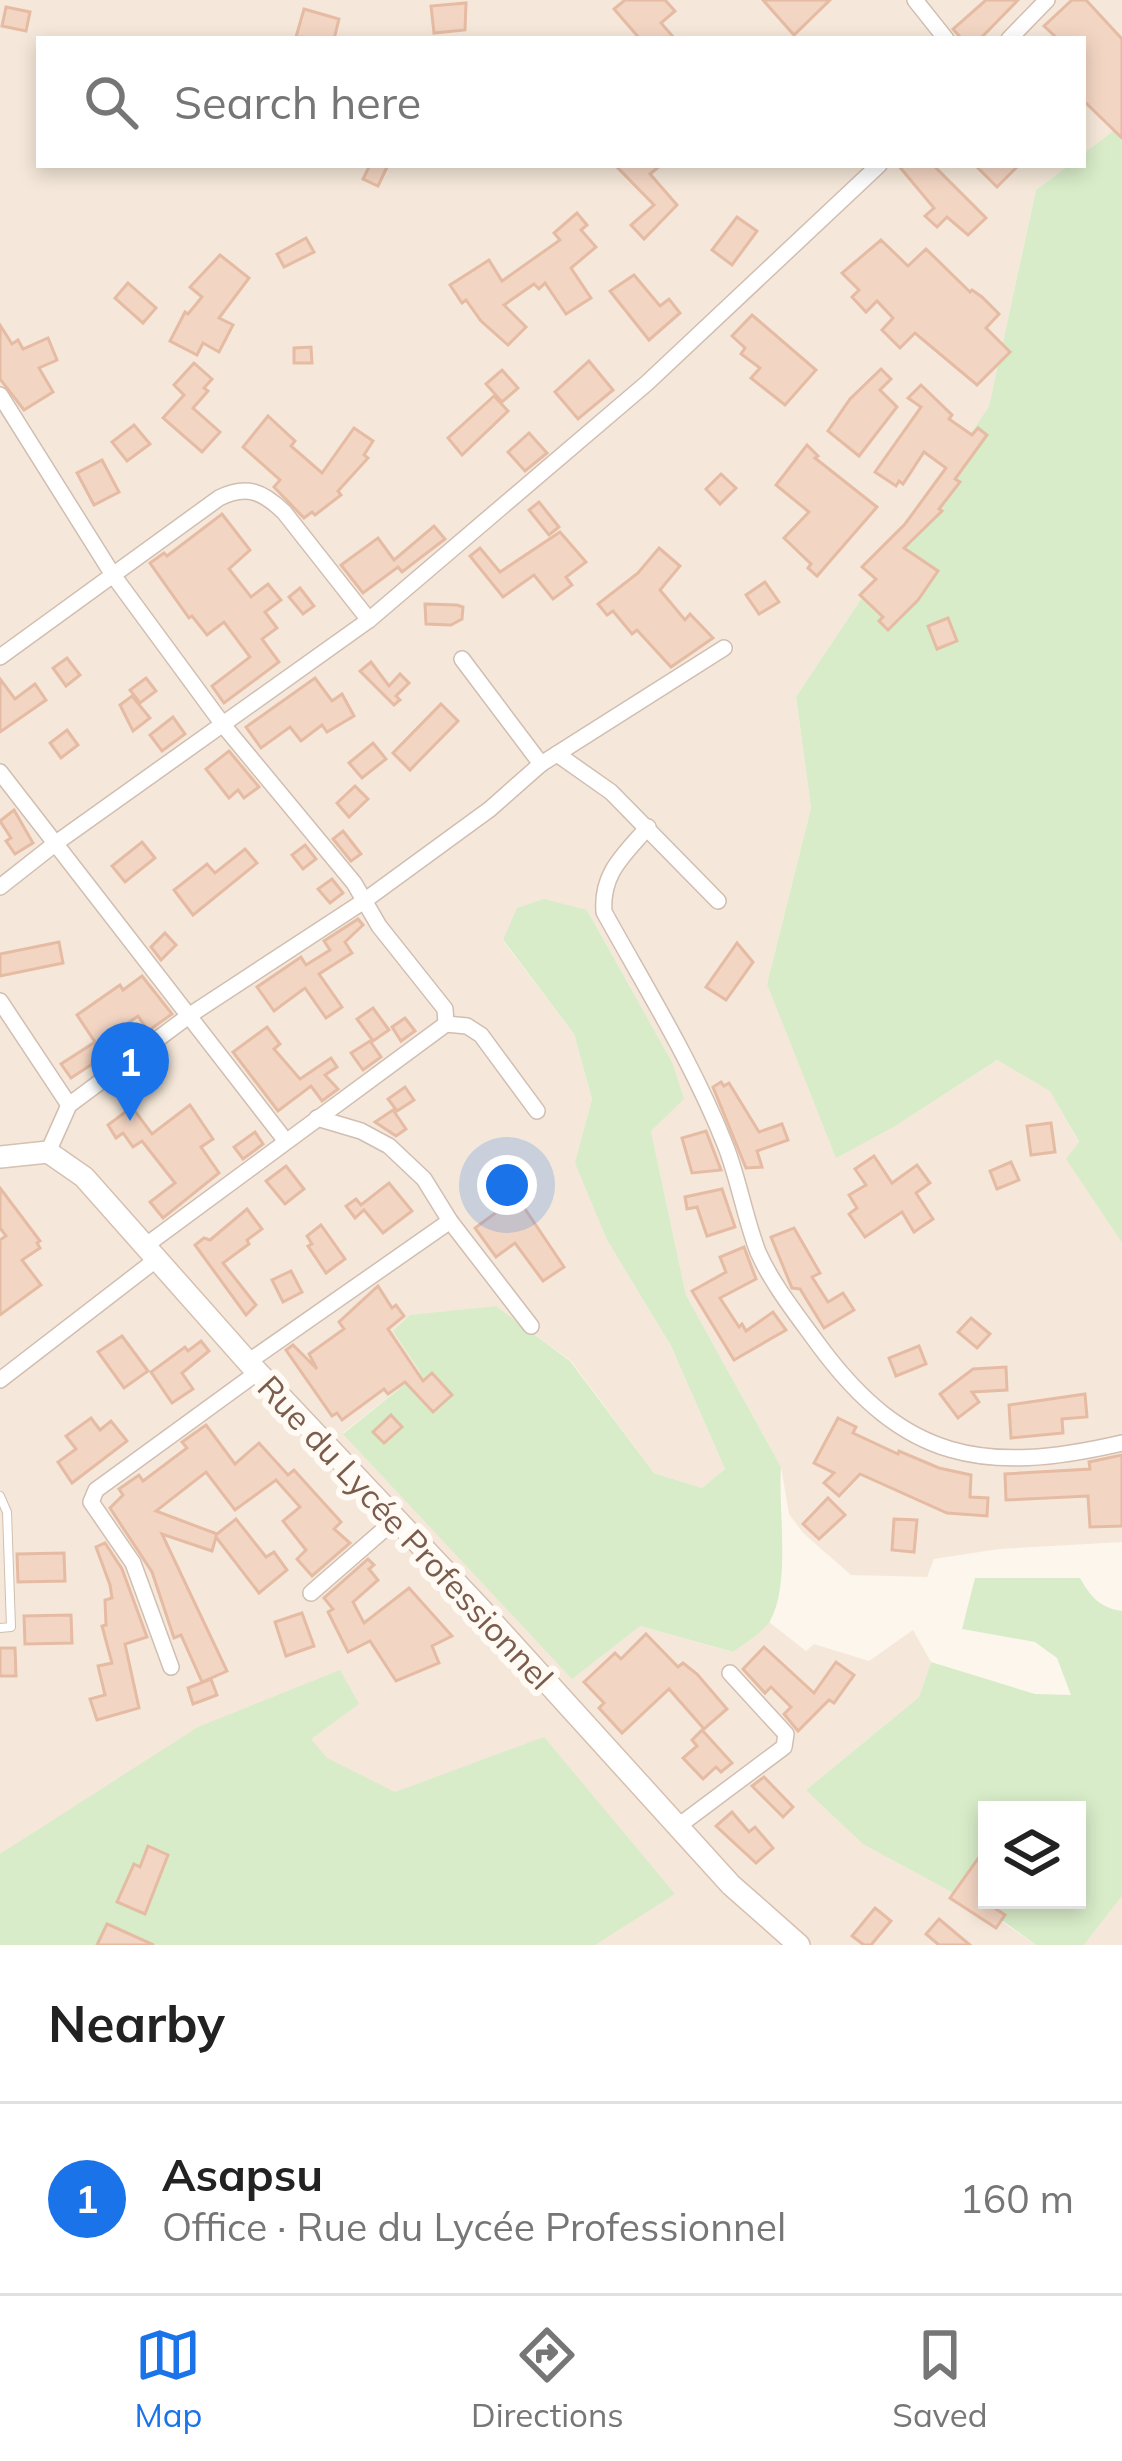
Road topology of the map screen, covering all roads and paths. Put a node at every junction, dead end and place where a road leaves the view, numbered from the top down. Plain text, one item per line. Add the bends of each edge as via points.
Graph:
1 (915, 0) edge
2 (1047, 0) edge
3 (944, 36) edge
4 (1012, 36) edge
5 (876, 168) edge
6 (0, 394) edge
7 (113, 574) junction
8 (369, 620) junction
9 (724, 648) dead end
10 (0, 657) edge
11 (462, 659) dead end
12 (224, 726) junction
13 (557, 754) junction
14 (541, 764) junction
15 (0, 772) edge
16 (648, 827) junction
17 (56, 843) junction
18 (0, 887) edge
19 (364, 901) junction
20 (718, 902) dead end
21 (0, 1001) edge
22 (190, 1016) junction
23 (446, 1024) junction
24 (69, 1105) junction
25 (537, 1111) dead end
26 (317, 1118) junction
27 (285, 1140) junction
28 (48, 1152) junction
29 (0, 1156) edge
30 (450, 1221) junction
31 (151, 1252) junction
32 (531, 1326) dead end
33 (253, 1367) junction
34 (0, 1380) edge
35 (1122, 1443) edge
36 (0, 1496) edge
37 (396, 1519) junction
38 (5, 1591) edge
39 (311, 1594) dead end
40 (0, 1628) edge
41 (172, 1667) dead end
42 (730, 1673) dead end
43 (677, 1827) junction
44 (799, 1945) edge

1 - 3 street
2 - 4 street
5 - 8 street via 647,383
6 - 7 street
7 - 8 street via 219,498 248,489 284,512
7 - 10 street
7 - 12 street
8 - 12 street
9 - 13 street
11 - 14 street
12 - 17 street
12 - 19 street
13 - 14 street
13 - 16 street
14 - 19 street
15 - 17 street
16 - 20 street
16 - 35 street via 609,871 604,912 726,1147 759,1254 850,1387 903,1430 969,1454 1046,1455
17 - 18 street
17 - 22 street
19 - 22 street
19 - 23 street via 445,1009
21 - 24 street
22 - 24 street
22 - 27 street
23 - 25 street via 482,1035
23 - 26 street
24 - 28 street
26 - 27 street
26 - 30 street via 389,1146 424,1179
27 - 31 street
28 - 29 main road
28 - 31 main road, Rue du Lycée Professionnel via 84,1177
30 - 32 street
30 - 33 street
31 - 33 main road, Rue du Lycée Professionnel
31 - 34 street
33 - 37 main road, Rue du Lycée Professionnel
33 - 41 street via 96,1490 92,1502 134,1564
36 - 38 lane via 7,1512
37 - 39 street
37 - 43 main road, Rue du Lycée Professionnel
38 - 40 lane via 11,1627
42 - 43 street via 786,1734 784,1747
43 - 44 main road, Rue du Lycée Professionnel

